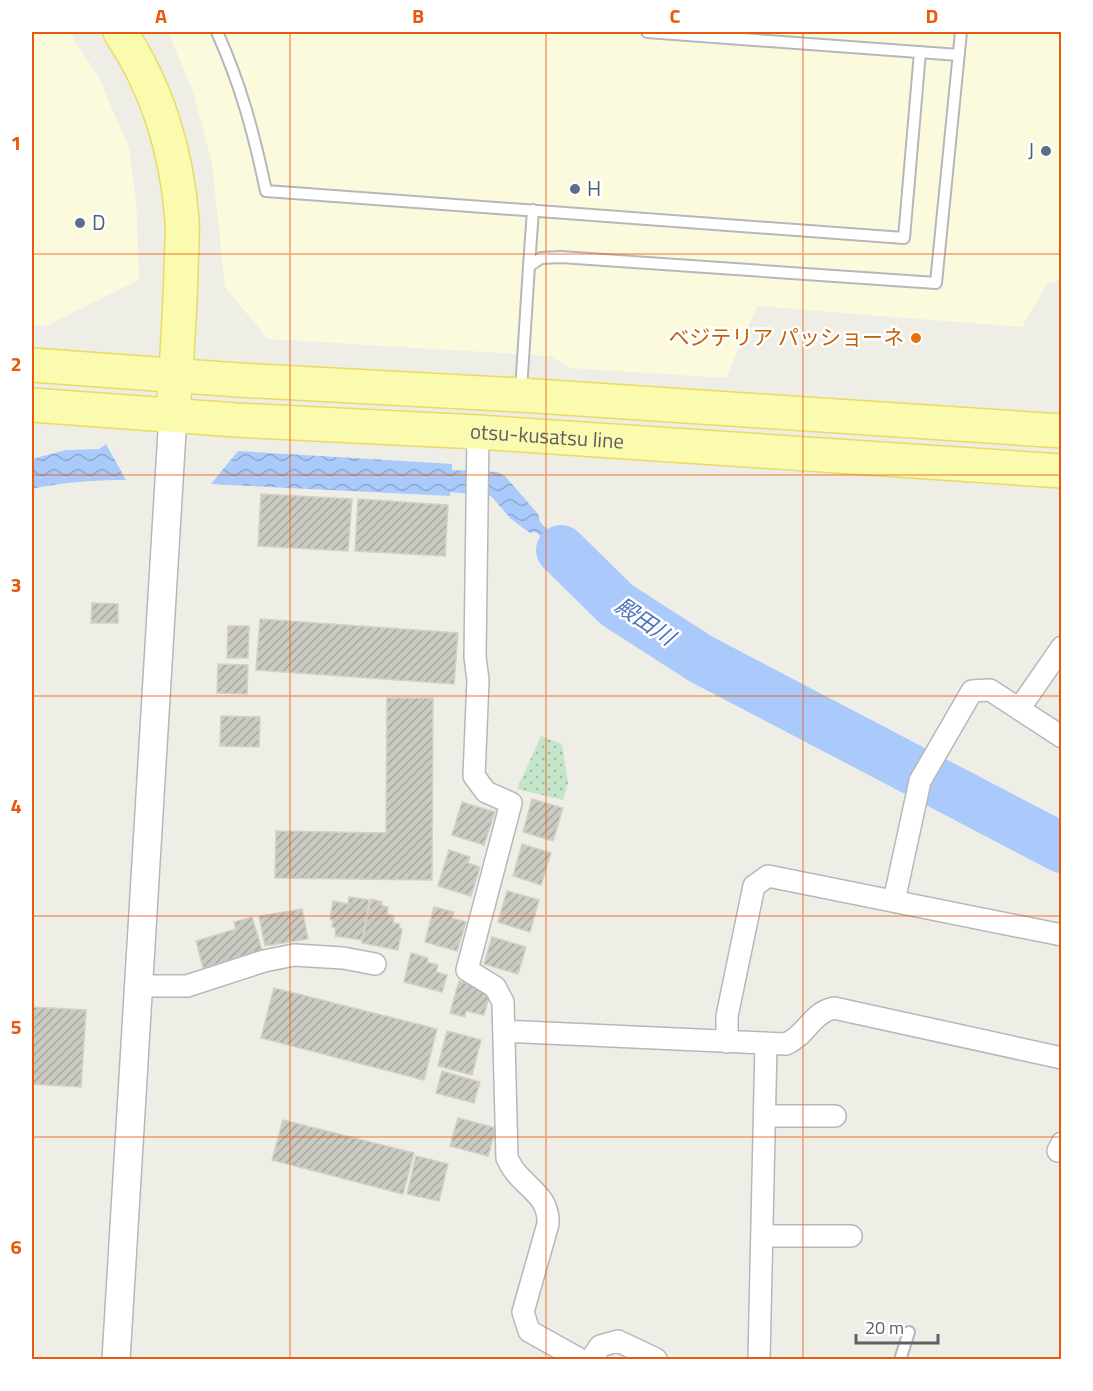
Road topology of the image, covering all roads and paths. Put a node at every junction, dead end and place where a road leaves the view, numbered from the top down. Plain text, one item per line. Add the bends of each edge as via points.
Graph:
1 (120, 32) edge
2 (217, 32) edge
3 (647, 32) edge
4 (961, 32) edge
5 (920, 52) junction
6 (959, 55) junction
7 (533, 210) junction
8 (529, 266) junction
9 (32, 365) edge
10 (176, 375) junction
11 (520, 395) junction
12 (32, 405) edge
13 (173, 415) junction
14 (1062, 431) edge
15 (478, 447) junction
16 (1062, 471) edge
17 (1062, 647) edge
18 (1019, 709) junction
19 (1062, 737) edge
20 (894, 901) junction
21 (1062, 935) edge
22 (375, 964) dead end
23 (138, 986) junction
24 (505, 1031) junction
25 (727, 1042) junction
26 (766, 1043) junction
27 (1062, 1058) edge
28 (765, 1116) junction
29 (835, 1116) dead end
30 (762, 1236) junction
31 (851, 1236) dead end
32 (909, 1332) dead end
33 (116, 1359) edge
34 (581, 1359) edge
35 (591, 1359) edge
36 (656, 1359) edge
37 (759, 1359) edge
38 (900, 1359) edge

1 - 10 main road via 134,52 160,111 173,156 182,221
2 - 7 lane via 236,73 266,191
3 - 5 lane
4 - 6 lane
5 - 6 lane
5 - 7 lane via 904,237
6 - 8 lane via 936,283 561,257 541,258
7 - 8 lane
8 - 11 lane
9 - 10 main road, otsu-kusatsu line
10 - 11 main road, otsu-kusatsu line
10 - 13 main road
11 - 14 main road, otsu-kusatsu line
12 - 13 main road, otsu-kusatsu line
13 - 15 main road, otsu-kusatsu line
13 - 23 street
15 - 16 main road, otsu-kusatsu line
15 - 24 street via 474,776 486,792 511,803 467,970 495,987 503,1002
17 - 18 street
18 - 19 street
18 - 20 street via 990,690 972,691 920,781
20 - 21 street
20 - 25 street via 768,876 754,886 727,1016
22 - 23 street via 294,955 187,986
23 - 33 street
24 - 25 street
24 - 34 street via 507,1158 549,1212 523,1312 529,1331
25 - 26 street
26 - 27 street via 796,1040 821,1011 834,1008
26 - 28 street
28 - 29 street
28 - 30 street
30 - 31 street
30 - 37 street
32 - 38 lane
35 - 36 street via 600,1346 618,1341

